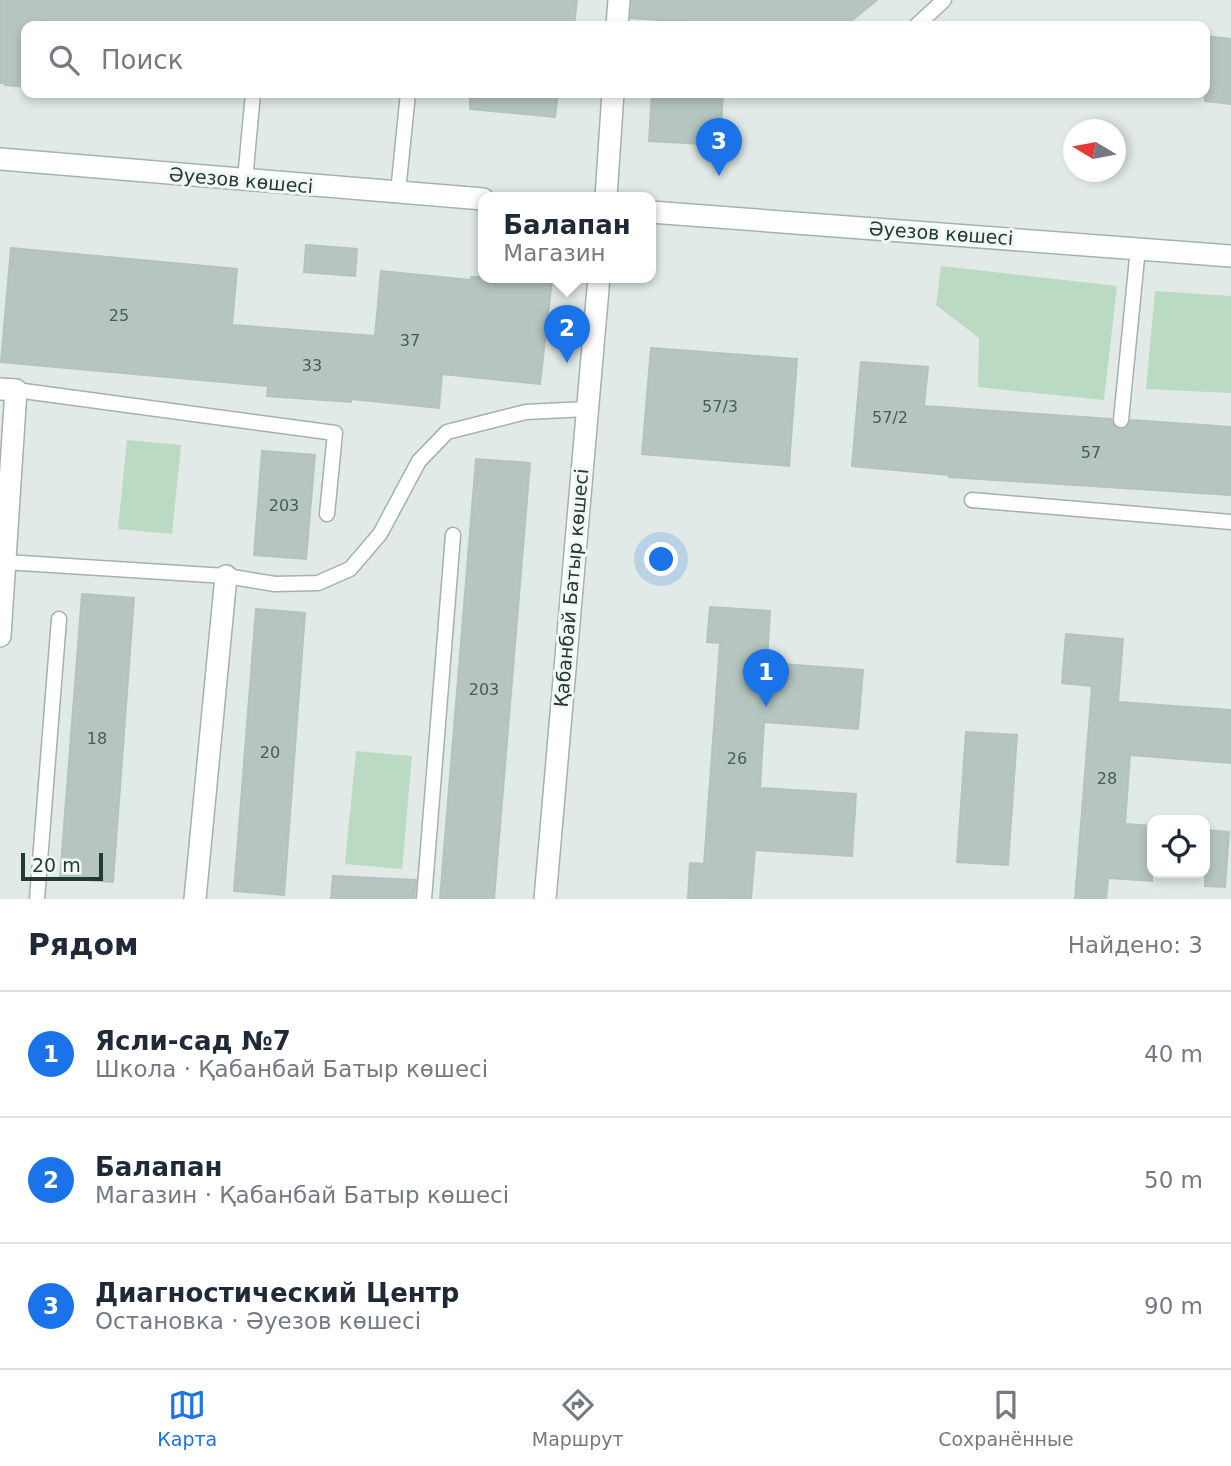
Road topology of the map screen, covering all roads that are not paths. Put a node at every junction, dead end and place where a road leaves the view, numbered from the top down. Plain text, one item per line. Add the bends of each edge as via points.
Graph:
1 (619, 0) edge
2 (944, 0) edge
3 (617, 21) edge
4 (921, 21) edge
5 (253, 98) edge
6 (407, 98) edge
7 (613, 98) edge
8 (0, 159) edge
9 (245, 180) junction
10 (398, 192) junction
11 (606, 192) edge
12 (478, 199) edge
13 (656, 212) edge
14 (1138, 248) junction
15 (1231, 256) edge
16 (598, 283) edge
17 (8, 389) edge
18 (586, 409) junction
19 (1121, 420) dead end
20 (972, 500) dead end
21 (327, 514) dead end
22 (1231, 522) edge
23 (453, 536) dead end
24 (5, 562) junction
25 (226, 576) junction
26 (59, 619) dead end
27 (0, 636) edge
28 (37, 899) edge
29 (195, 899) edge
30 (424, 899) edge
31 (545, 899) edge

1 - 3 street
2 - 4 lane
5 - 9 lane
6 - 10 lane
7 - 11 street
8 - 9 street, Әуезов көшесі
9 - 10 street, Әуезов көшесі
10 - 12 street, Әуезов көшесі
13 - 14 street, Әуезов көшесі
14 - 15 street, Әуезов көшесі
14 - 19 lane
16 - 18 street, Қабанбай Батыр көшесі
17 - 21 lane via 335,433
17 - 24 street
18 - 25 lane via 526,412 447,432 419,461 380,534 350,569 318,583 275,584
18 - 31 street, Қабанбай Батыр көшесі
20 - 22 lane
23 - 30 lane
24 - 25 lane
24 - 27 street
25 - 29 street
26 - 28 lane

